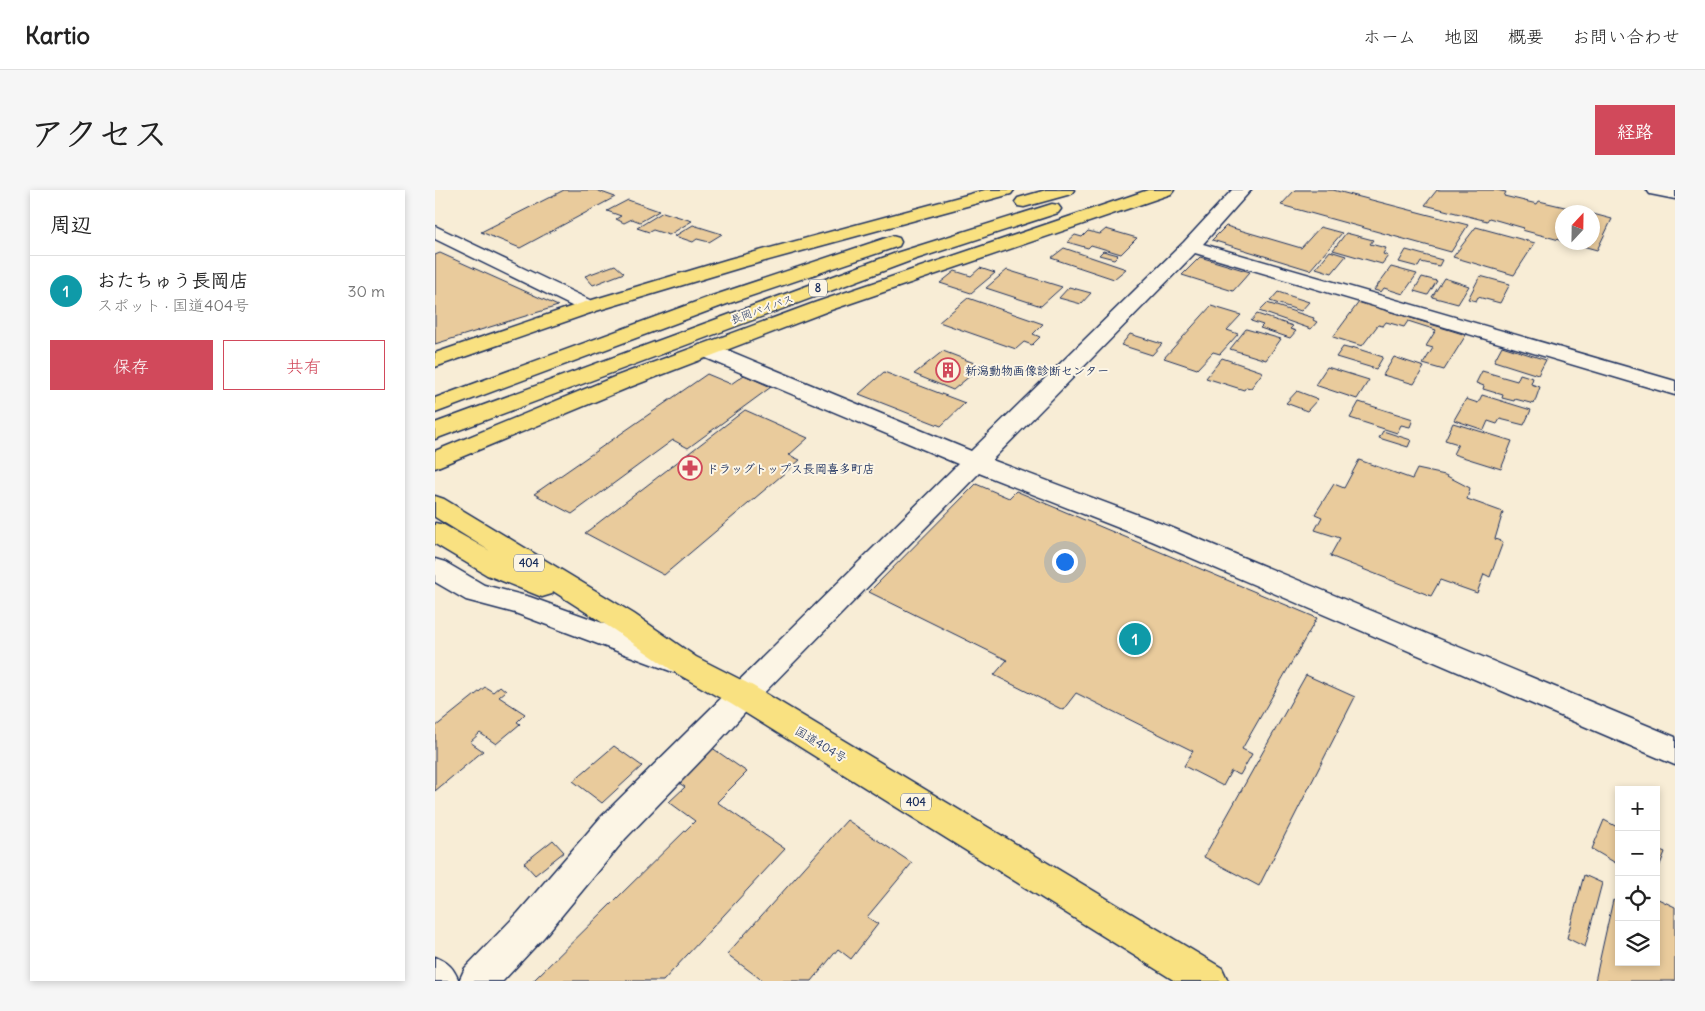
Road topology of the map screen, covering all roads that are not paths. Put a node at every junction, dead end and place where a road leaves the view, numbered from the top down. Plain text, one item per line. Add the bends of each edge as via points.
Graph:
1 (1005, 190) edge
2 (1065, 190) edge
3 (1122, 190) edge
4 (1165, 190) edge
5 (1242, 190) edge
6 (1656, 190) edge
7 (1675, 194) edge
8 (435, 232) edge
9 (1191, 246) junction
10 (589, 306) junction
11 (707, 350) junction
12 (435, 360) edge
13 (1675, 388) edge
14 (435, 406) edge
15 (435, 431) edge
16 (435, 460) edge
17 (975, 462) junction
18 (435, 505) edge
19 (435, 532) edge
20 (435, 570) edge
21 (624, 622) junction
22 (687, 665) junction
23 (742, 695) junction
24 (1675, 751) edge
25 (435, 976) edge
26 (441, 981) edge
27 (478, 981) edge
28 (1209, 981) edge

1 - 10 highway
2 - 14 highway, 長岡バイパス / 8 via 817,266
3 - 15 highway, 長岡バイパス / 8 via 911,254
4 - 11 highway via 830,303
5 - 9 street
6 - 7 street
8 - 10 street
9 - 13 street
9 - 17 street
10 - 12 highway
11 - 16 highway
11 - 17 street
17 - 23 street
17 - 24 street via 1161,534
18 - 21 highway, 国道404号 / 404
19 - 21 highway via 497,568
20 - 22 street via 476,593 520,604
21 - 22 highway, 国道404号 / 404
22 - 23 highway, 国道404号 / 404
23 - 27 street via 613,828 531,925
23 - 28 highway, 国道404号 / 404
25 - 26 street

